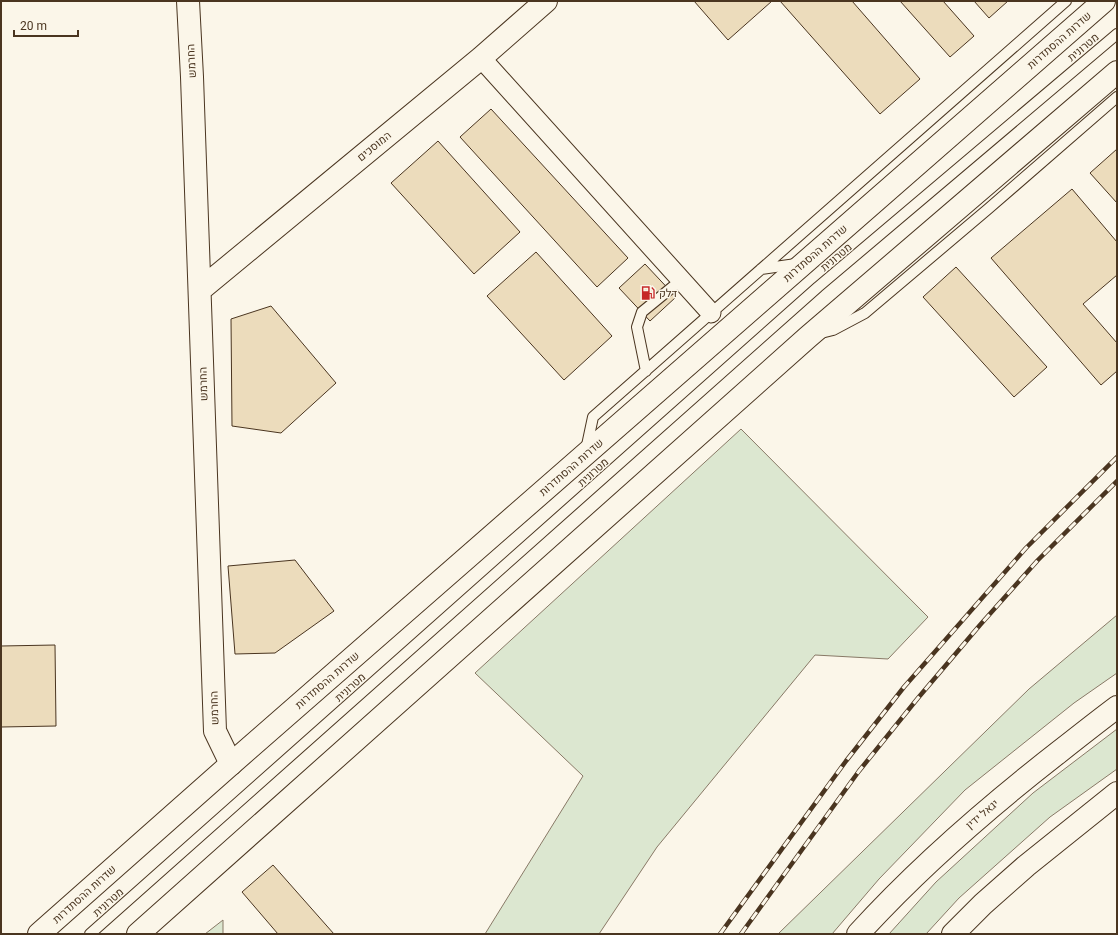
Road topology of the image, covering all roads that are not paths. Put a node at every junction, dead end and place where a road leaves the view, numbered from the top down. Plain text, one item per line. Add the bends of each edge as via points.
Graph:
1 (188, 1) edge
2 (546, 1) edge
3 (1066, 1) edge
4 (1104, 1) edge
5 (1117, 34) edge
6 (481, 58) junction
7 (1117, 72) edge
8 (1117, 97) edge
9 (804, 262) junction
10 (760, 270) junction
11 (681, 280) junction
12 (200, 290) junction
13 (711, 313) junction
14 (808, 337) junction
15 (646, 371) junction
16 (585, 455) junction
17 (1117, 708) edge
18 (231, 764) junction
19 (1117, 793) edge
20 (39, 934) edge
21 (90, 934) edge
22 (138, 934) edge
23 (858, 934) edge
24 (953, 934) edge

1 - 12 main road, החרמש
2 - 6 main road, המוסכים
3 - 10 lane
4 - 9 main road, שדרות ההסתדרות
5 - 21 lane, מטרונית via 818,288
6 - 11 street
6 - 12 main road, המוסכים
7 - 14 main road
8 - 14 lane via 865,313 833,330
9 - 10 lane
9 - 16 main road, שדרות ההסתדרות
10 - 13 lane
11 - 13 street
11 - 15 lane via 642,312 637,327
12 - 18 main road, החרמש via 215,731
13 - 15 lane
14 - 22 main road
15 - 16 lane via 593,417
16 - 18 main road, שדרות ההסתדרות
17 - 23 main road, יגאל ידין via 982,814 931,860
18 - 20 main road, שדרות ההסתדרות
19 - 24 main road via 1026,866

